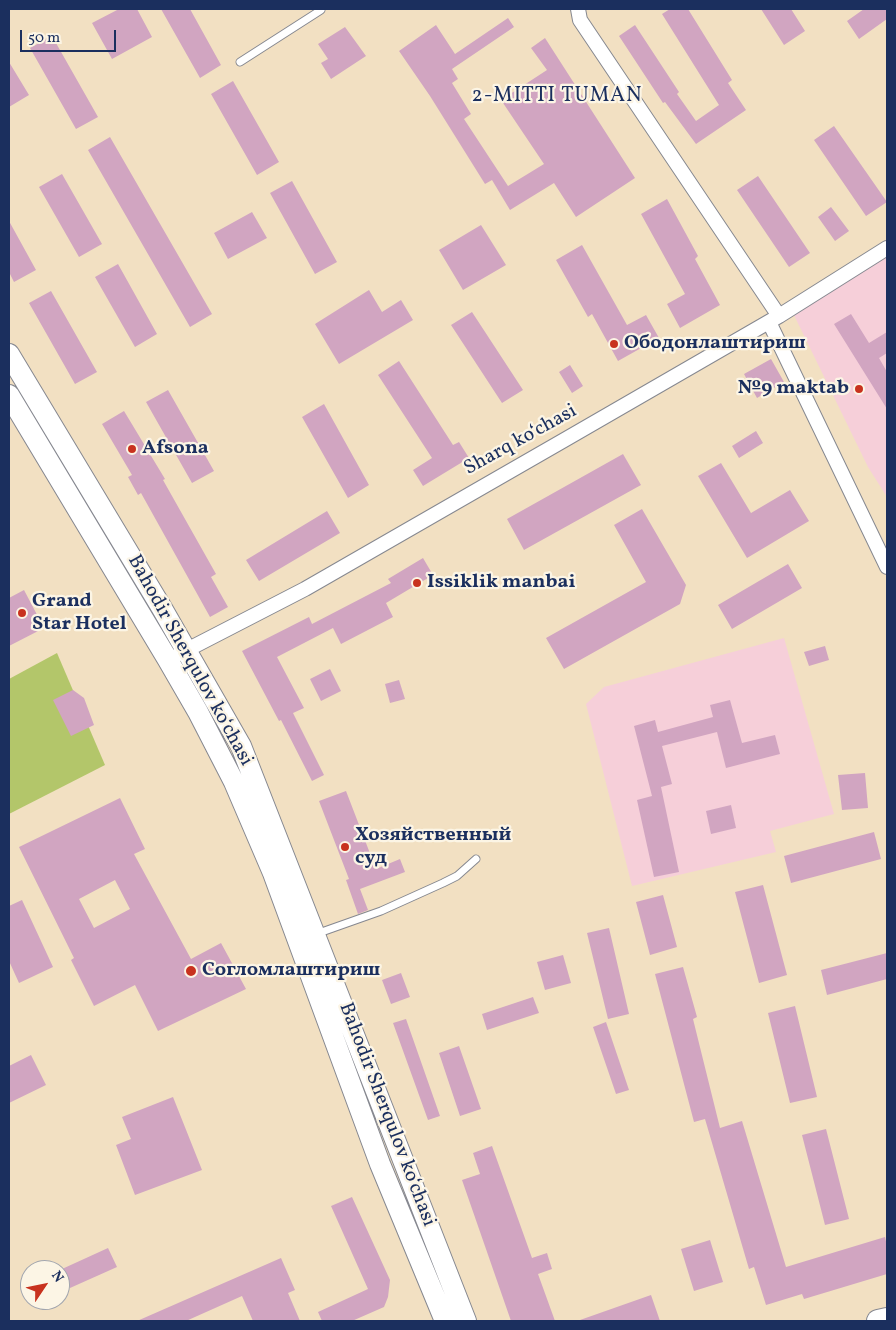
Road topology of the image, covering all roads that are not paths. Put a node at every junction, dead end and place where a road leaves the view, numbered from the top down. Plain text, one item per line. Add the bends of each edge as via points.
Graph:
1 (578, 9) edge
2 (321, 10) edge
3 (240, 62) dead end
4 (887, 248) edge
5 (774, 319) junction
6 (9, 354) edge
7 (9, 395) edge
8 (887, 567) edge
9 (163, 610) junction
10 (144, 620) junction
11 (186, 651) junction
12 (168, 660) junction
13 (476, 859) dead end
14 (316, 934) junction
15 (887, 1319) edge
16 (444, 1321) edge
17 (466, 1321) edge
18 (878, 1321) edge

1 - 5 street via 580,20
2 - 3 lane
4 - 5 street, Sharq ko‘chasi
5 - 8 street
5 - 11 street, Sharq ko‘chasi via 305,589
6 - 9 main road, Bahodir Sherqulov ko‘chasi
7 - 10 main road, Bahodir Sherqulov ko‘chasi
9 - 10 main road
9 - 11 main road, Bahodir Sherqulov ko‘chasi
10 - 12 main road, Bahodir Sherqulov ko‘chasi
11 - 12 street, Sharq ko‘chasi
11 - 14 main road, Bahodir Sherqulov ko‘chasi via 241,746
12 - 16 main road, Bahodir Sherqulov ko‘chasi via 234,782 273,873 380,1164
13 - 14 lane via 457,876 443,883
14 - 17 main road, Bahodir Sherqulov ko‘chasi
15 - 18 main road

